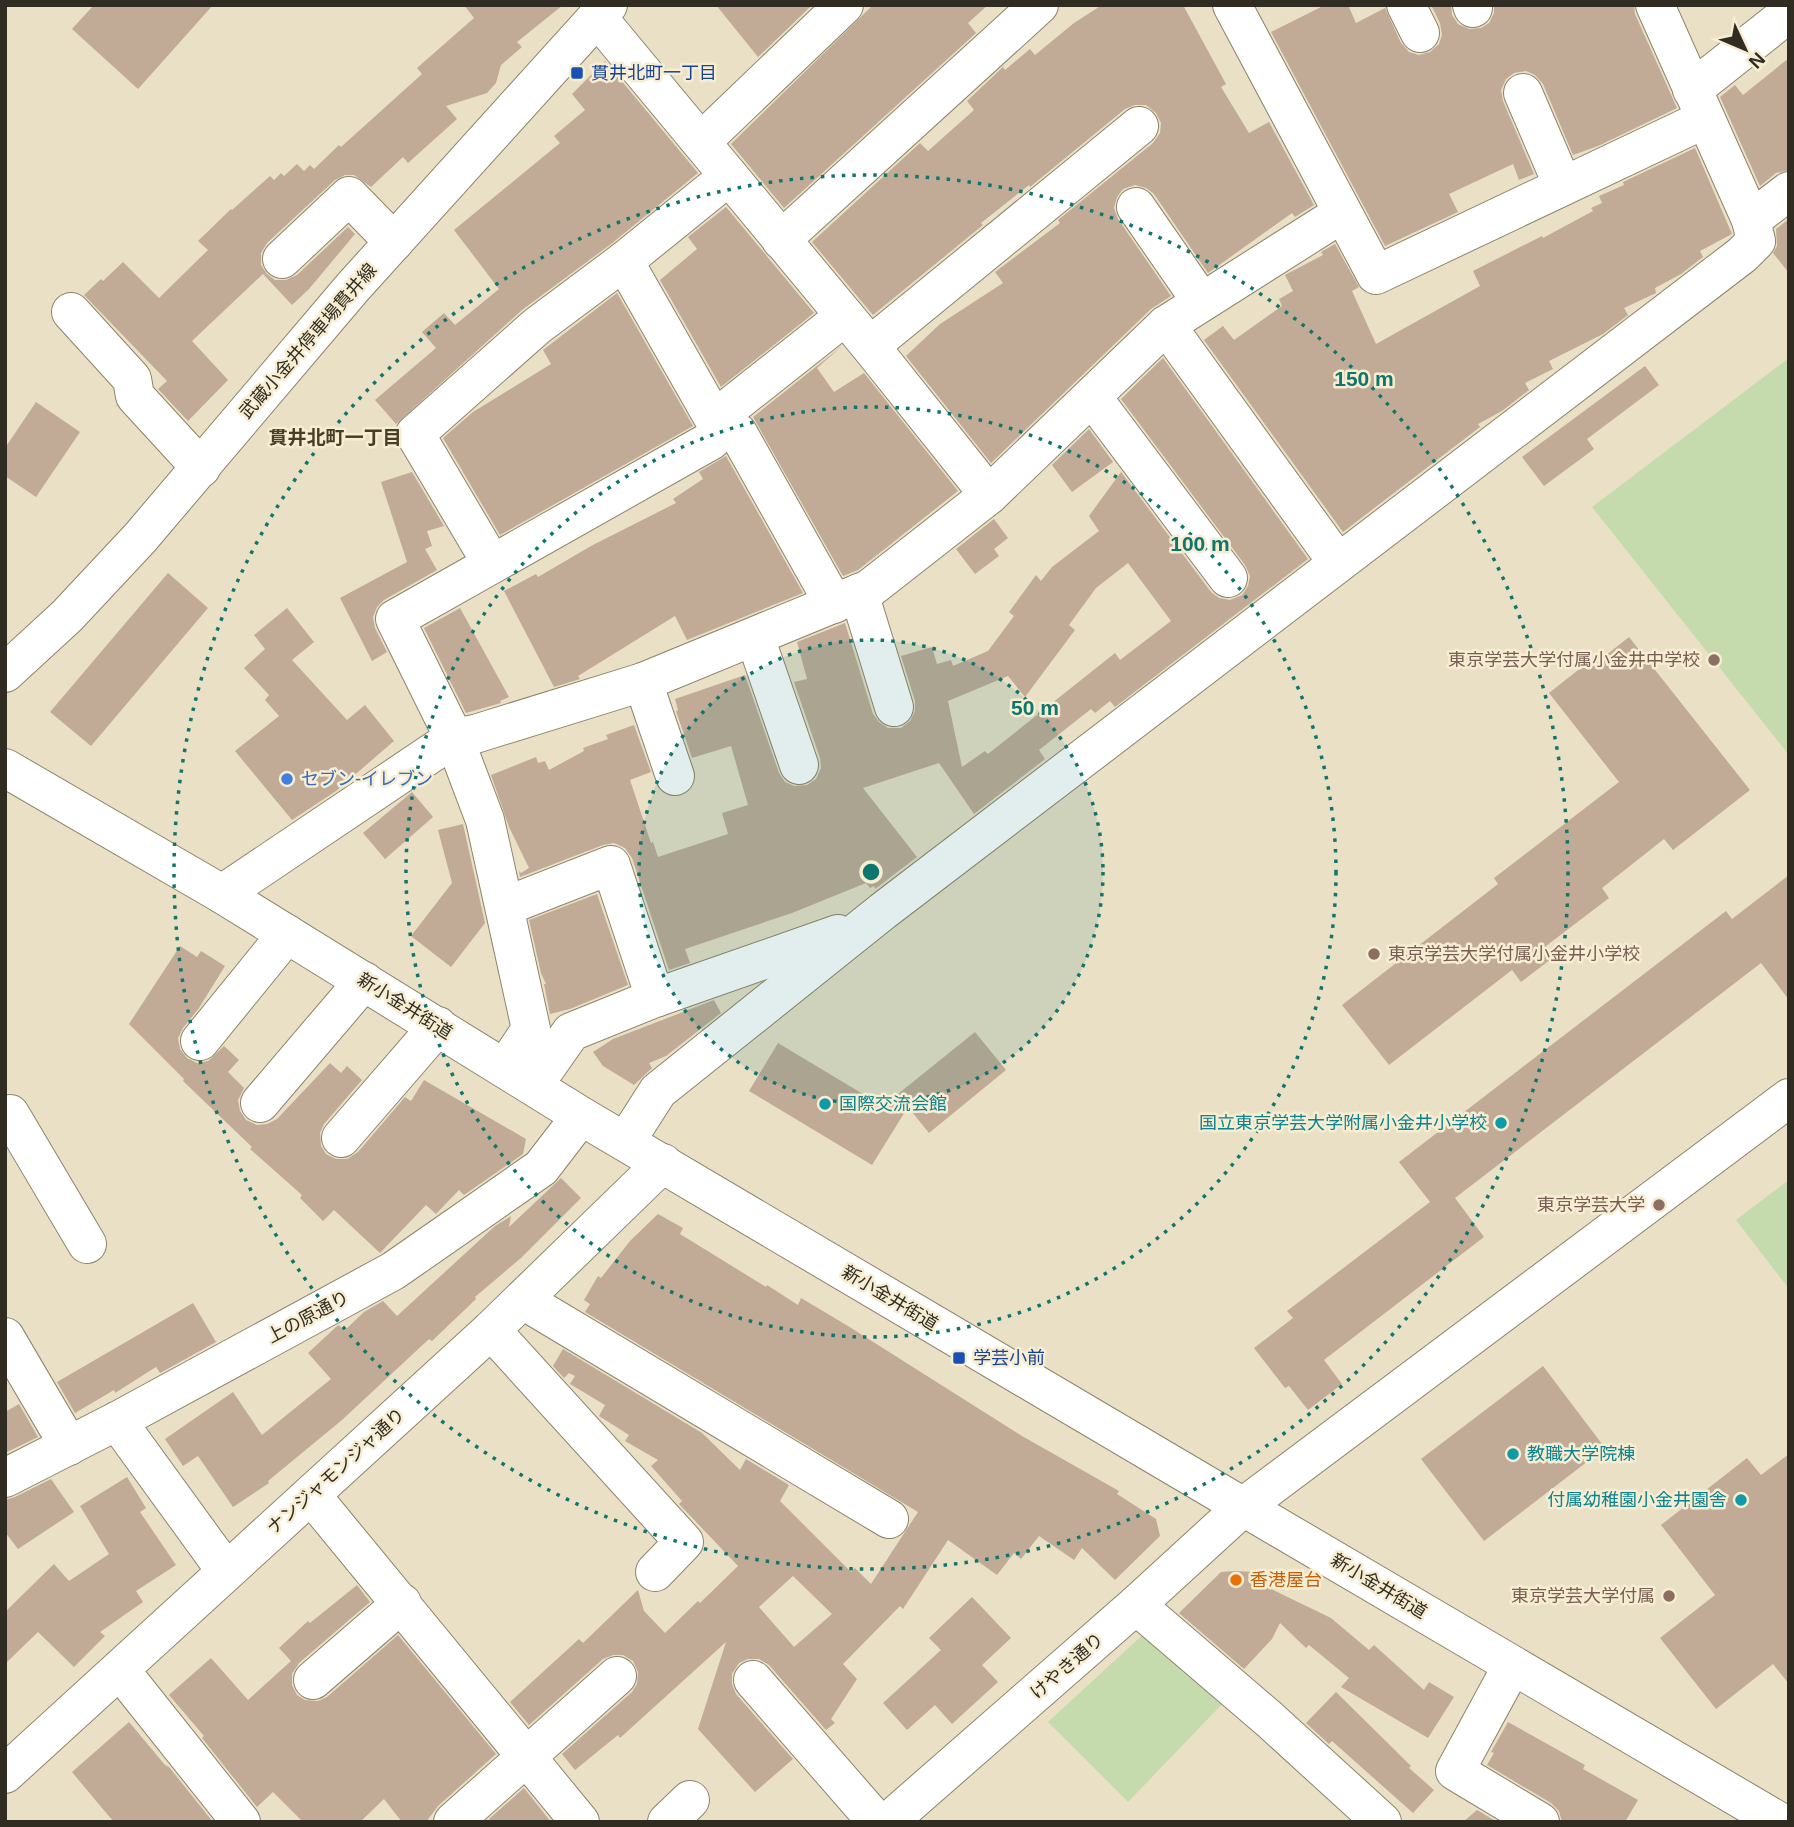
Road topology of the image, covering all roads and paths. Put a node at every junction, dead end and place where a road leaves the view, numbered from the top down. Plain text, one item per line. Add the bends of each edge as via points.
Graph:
1 (1039, 5) edge
2 (1655, 5) edge
3 (1235, 6) edge
4 (834, 8) edge
5 (602, 11) edge
6 (1789, 13) edge
7 (1523, 93) dead end
8 (1698, 105) junction
9 (1139, 126) dead end
10 (701, 142) junction
11 (729, 176) junction
12 (1563, 186) junction
13 (1789, 191) edge
14 (1136, 207) dead end
15 (1341, 214) junction
16 (1751, 220) junction
17 (780, 240) junction
18 (394, 242) junction
19 (282, 259) dead end
20 (624, 261) junction
21 (1201, 301) junction
22 (71, 312) dead end
23 (845, 316) junction
24 (1166, 325) junction
25 (870, 346) junction
26 (1092, 397) junction
27 (719, 428) junction
28 (201, 468) junction
29 (989, 495) junction
30 (1338, 563) junction
31 (492, 564) junction
32 (1228, 578) dead end
33 (847, 599) junction
34 (755, 637) junction
35 (5, 673) edge
36 (643, 682) junction
37 (894, 707) dead end
38 (454, 738) junction
39 (799, 765) dead end
40 (5, 768) edge
41 (675, 776) dead end
42 (222, 894) junction
43 (506, 906) junction
44 (867, 925) junction
45 (287, 934) junction
46 (364, 981) junction
47 (655, 998) junction
48 (438, 1026) junction
49 (200, 1041) dead end
50 (519, 1077) junction
51 (1789, 1098) edge
52 (260, 1103) dead end
53 (581, 1116) junction
54 (341, 1138) dead end
55 (14, 1139) edge
56 (626, 1141) junction
57 (663, 1163) junction
58 (87, 1244) dead end
59 (523, 1300) junction
60 (491, 1330) junction
61 (5, 1337) edge
62 (117, 1421) junction
63 (69, 1446) junction
64 (5, 1478) edge
65 (311, 1494) junction
66 (1244, 1507) junction
67 (889, 1519) dead end
68 (226, 1572) junction
69 (655, 1572) dead end
70 (402, 1603) junction
71 (1136, 1605) junction
72 (1512, 1666) junction
73 (120, 1670) junction
74 (617, 1676) dead end
75 (313, 1680) dead end
76 (753, 1680) dead end
77 (528, 1756) junction
78 (5, 1774) edge
79 (899, 1817) edge
80 (1373, 1819) edge
81 (241, 1822) edge
82 (453, 1822) edge
83 (580, 1822) edge
84 (1540, 1822) edge
85 (1780, 1822) edge

1 - 17 street
2 - 8 street
3 - 15 street
4 - 10 street
5 - 10 street
5 - 18 street, 武蔵小金井停車場貫井線
6 - 8 street
7 - 12 street
8 - 12 street
8 - 16 street
9 - 25 street
10 - 11 street
11 - 17 street
11 - 20 street
12 - 15 street via 1376,275
13 - 16 street
14 - 21 street
15 - 21 street
16 - 30 street via 1756,241 1742,255
17 - 23 street
18 - 19 street via 349,196
18 - 28 street, 武蔵小金井停車場貫井線
20 - 27 street
20 - 31 street via 537,326 415,434
21 - 24 street
22 - 28 street via 132,379 135,396
23 - 25 street
23 - 27 street via 730,407
24 - 26 street
24 - 30 street
25 - 29 street
26 - 29 street
26 - 32 street
27 - 31 street via 712,440
27 - 33 street via 738,433
28 - 35 street, 武蔵小金井停車場貫井線 via 67,616
29 - 33 street via 869,589
30 - 44 street
31 - 38 street via 395,619
33 - 34 street
33 - 37 street
34 - 36 street
34 - 39 street
36 - 38 street
36 - 41 street
38 - 42 street
38 - 43 street via 485,820
40 - 42 street, 新小金井街道
42 - 45 street, 新小金井街道
43 - 47 street via 611,865
43 - 50 street via 531,1029
44 - 47 street
44 - 56 street via 658,1091
45 - 46 street, 新小金井街道
45 - 49 street
46 - 48 street, 新小金井街道
46 - 52 street
47 - 50 street via 571,1032
48 - 50 street, 新小金井街道
48 - 54 street
50 - 53 street, 新小金井街道
51 - 66 street, けやき通り
53 - 56 street, 新小金井街道
53 - 62 street, 上の原通り via 541,1168 393,1271
55 - 58 street
56 - 57 street, 新小金井街道
57 - 59 street, ナンジャモンジャ通り
57 - 66 street, 新小金井街道
59 - 60 street, ナンジャモンジャ通り
59 - 67 street
60 - 65 street, ナンジャモンジャ通り
60 - 69 street via 695,1554
61 - 63 street
62 - 63 street, 上の原通り
62 - 68 street
63 - 64 street, 上の原通り
65 - 68 street, ナンジャモンジャ通り
65 - 70 street
66 - 71 street, けやき通り
66 - 72 street, 新小金井街道
68 - 73 street, ナンジャモンジャ通り
70 - 75 street
70 - 77 street
71 - 79 street, けやき通り
71 - 80 street via 1269,1718
72 - 84 street via 1455,1771
72 - 85 street, 新小金井街道
73 - 78 street, ナンジャモンジャ通り
73 - 81 street
74 - 77 street
76 - 79 street
77 - 82 street
77 - 83 street

